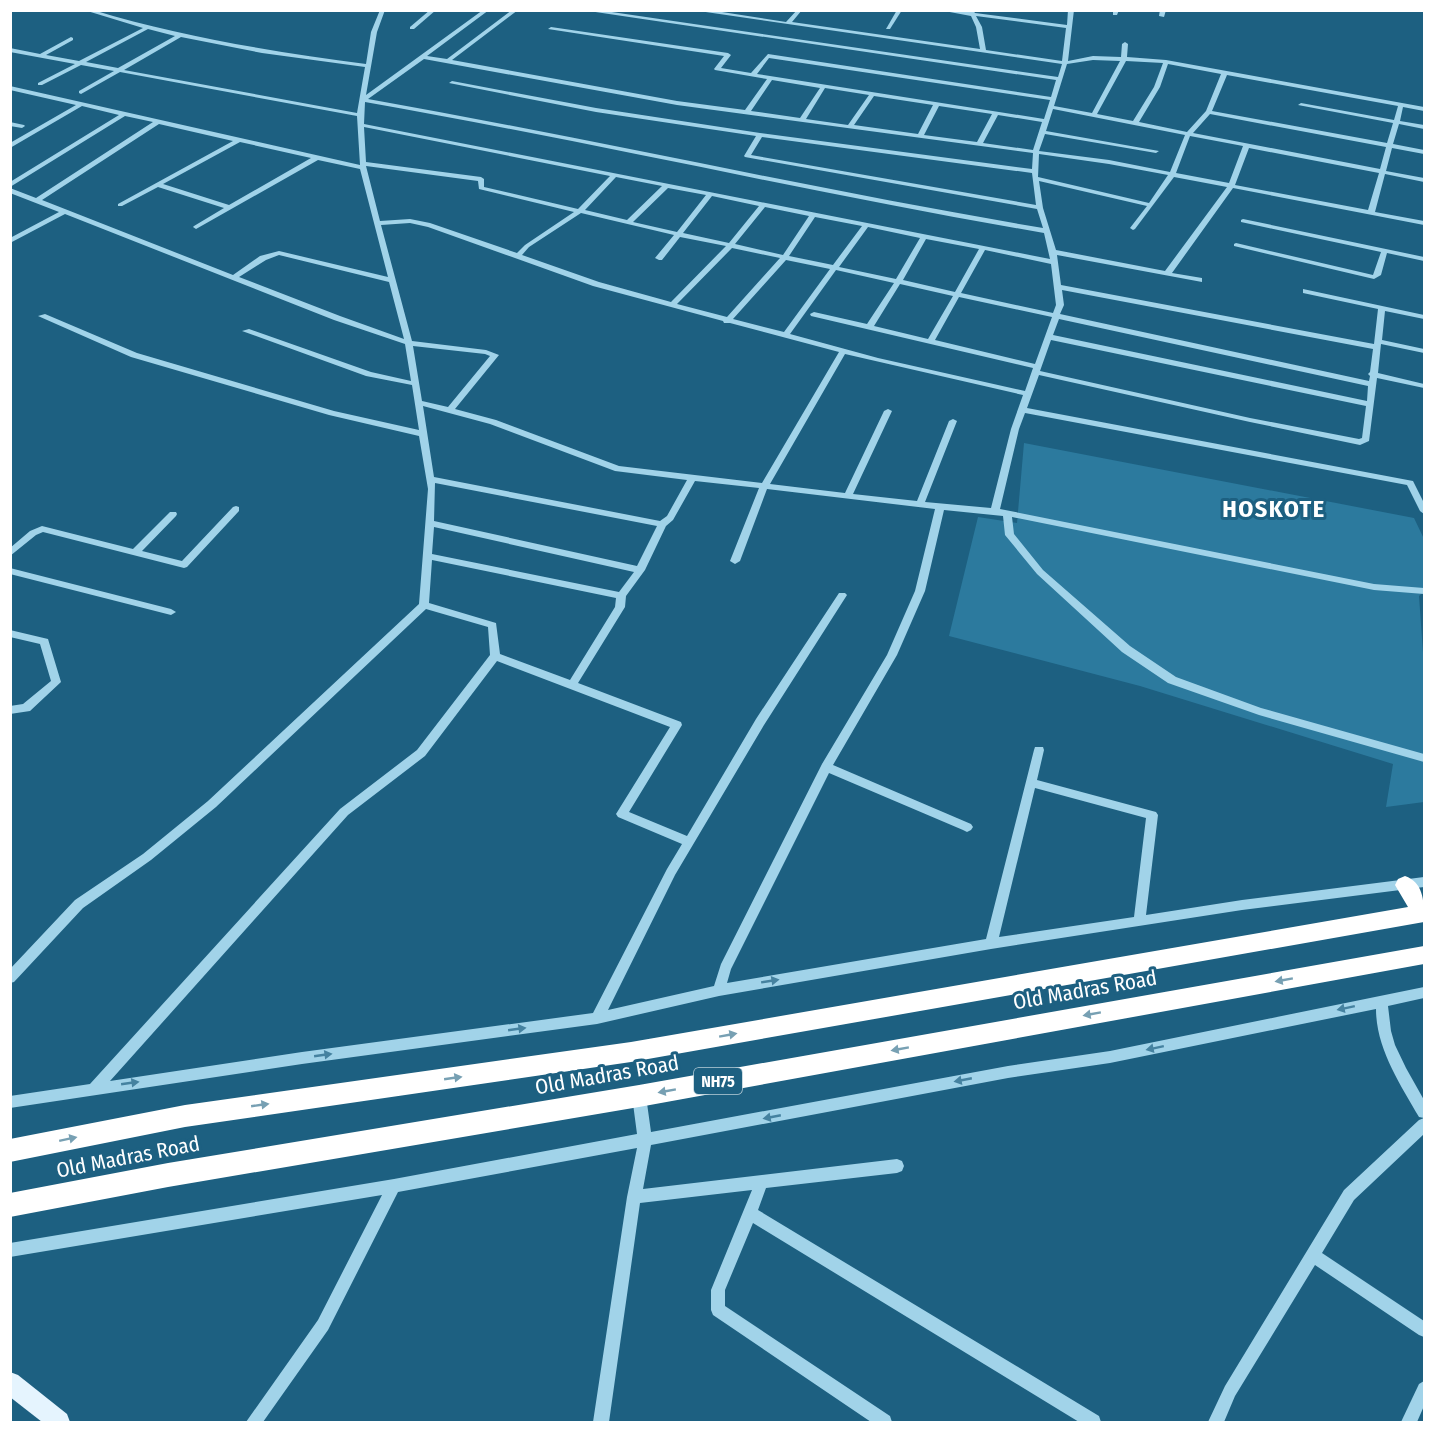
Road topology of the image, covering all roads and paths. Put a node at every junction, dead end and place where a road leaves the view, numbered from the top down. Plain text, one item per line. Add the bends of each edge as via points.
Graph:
1 (86, 10) edge
2 (383, 10) edge
3 (435, 10) edge
4 (487, 10) edge
5 (516, 10) edge
6 (584, 10) edge
7 (694, 10) edge
8 (749, 10) edge
9 (800, 10) edge
10 (900, 10) edge
11 (940, 10) edge
12 (1071, 10) edge
13 (707, 11) edge
14 (972, 13) edge
15 (994, 13) edge
16 (743, 17) junction
17 (787, 24) junction
18 (1069, 27) junction
19 (412, 28) dead end
20 (888, 28) dead end
21 (146, 29) junction
22 (551, 29) dead end
23 (179, 36) junction
24 (71, 39) dead end
25 (1125, 44) dead end
26 (10, 50) edge
27 (983, 51) junction
28 (40, 56) junction
29 (424, 57) junction
30 (1124, 59) junction
31 (928, 60) junction
32 (448, 61) junction
33 (1166, 62) junction
34 (79, 63) junction
35 (1065, 63) junction
36 (369, 66) junction
37 (120, 70) junction
38 (1225, 72) junction
39 (753, 75) junction
40 (771, 78) junction
41 (916, 78) junction
42 (1061, 79) junction
43 (452, 83) dead end
44 (40, 84) dead end
45 (824, 86) junction
46 (10, 88) edge
47 (81, 92) dead end
48 (873, 94) junction
49 (363, 100) junction
50 (1053, 103) junction
51 (937, 104) junction
52 (82, 105) junction
53 (1301, 105) dead end
54 (1401, 105) junction
55 (1425, 109) edge
56 (747, 112) junction
57 (1209, 112) junction
58 (996, 113) junction
59 (124, 114) junction
60 (1094, 115) junction
61 (361, 120) junction
62 (802, 120) junction
63 (1047, 121) junction
64 (157, 122) junction
65 (1135, 123) junction
66 (10, 124) edge
67 (1396, 124) junction
68 (22, 126) dead end
69 (850, 126) junction
70 (1425, 128) edge
71 (1043, 132) junction
72 (1188, 134) junction
73 (760, 135) junction
74 (920, 136) junction
75 (239, 140) junction
76 (979, 144) junction
77 (1391, 145) junction
78 (10, 146) edge
79 (1247, 146) junction
80 (1036, 151) junction
81 (1156, 151) dead end
82 (1425, 152) edge
83 (747, 156) junction
84 (316, 158) junction
85 (363, 166) junction
86 (736, 172) junction
87 (1382, 172) junction
88 (1172, 174) junction
89 (615, 175) junction
90 (1035, 175) junction
91 (1425, 180) edge
92 (157, 184) junction
93 (10, 185) edge
94 (667, 185) junction
95 (1231, 186) junction
96 (10, 190) edge
97 (711, 194) junction
98 (36, 201) junction
99 (764, 204) junction
100 (120, 205) dead end
101 (1151, 205) junction
102 (230, 208) junction
103 (1040, 208) junction
104 (580, 211) junction
105 (63, 212) junction
106 (1371, 213) junction
107 (814, 214) junction
108 (1243, 221) dead end
109 (377, 223) junction
110 (628, 223) junction
111 (1425, 223) edge
112 (866, 225) junction
113 (196, 227) dead end
114 (1133, 228) dead end
115 (1046, 231) junction
116 (678, 234) junction
117 (924, 236) junction
118 (10, 241) edge
119 (1236, 245) dead end
120 (730, 246) junction
121 (983, 248) junction
122 (1385, 250) junction
123 (1053, 252) junction
124 (518, 256) junction
125 (659, 258) dead end
126 (784, 258) junction
127 (1425, 259) edge
128 (1054, 262) junction
129 (834, 268) junction
130 (1167, 274) junction
131 (235, 277) junction
132 (393, 279) junction
133 (1199, 280) dead end
134 (898, 282) junction
135 (1058, 287) junction
136 (1306, 291) dead end
137 (957, 295) junction
138 (672, 305) junction
139 (1382, 308) junction
140 (814, 314) dead end
141 (42, 316) dead end
142 (1057, 317) junction
143 (1425, 317) edge
144 (727, 321) junction
145 (870, 326) junction
146 (246, 331) dead end
147 (785, 336) junction
148 (1050, 337) junction
149 (931, 341) junction
150 (409, 343) junction
151 (1377, 344) junction
152 (843, 351) junction
153 (1425, 351) edge
154 (1037, 369) junction
155 (1372, 374) junction
156 (416, 384) junction
157 (1371, 384) junction
158 (1425, 386) edge
159 (1028, 394) junction
160 (418, 402) junction
161 (1369, 404) junction
162 (450, 410) junction
163 (1022, 410) junction
164 (888, 411) dead end
165 (953, 421) dead end
166 (423, 434) junction
167 (692, 478) junction
168 (430, 479) junction
169 (764, 487) junction
170 (848, 496) junction
171 (920, 504) junction
172 (940, 507) junction
173 (236, 509) dead end
174 (995, 511) junction
175 (1425, 511) edge
176 (173, 514) dead end
177 (1007, 516) junction
178 (429, 523) junction
179 (662, 524) junction
180 (10, 553) edge
181 (135, 553) junction
182 (427, 556) junction
183 (735, 561) dead end
184 (640, 570) junction
185 (10, 571) edge
186 (1425, 591) edge
187 (842, 595) dead end
188 (621, 596) junction
189 (424, 605) junction
190 (171, 612) dead end
191 (10, 633) edge
192 (495, 656) junction
193 (572, 685) junction
194 (10, 710) edge
195 (1038, 750) dead end
196 (1425, 758) edge
197 (826, 767) junction
198 (1031, 783) junction
199 (968, 826) dead end
200 (690, 843) junction
201 (1415, 884) edge
202 (1424, 913) edge
203 (1139, 921) junction
204 (992, 944) junction
205 (1425, 955) edge
206 (10, 978) edge
207 (719, 990) junction
208 (1425, 993) edge
209 (1382, 1001) junction
210 (597, 1018) junction
211 (96, 1088) junction
212 (639, 1096) junction
213 (10, 1102) edge
214 (1425, 1112) edge
215 (1425, 1125) edge
216 (645, 1141) junction
217 (10, 1151) edge
218 (897, 1166) dead end
219 (762, 1182) junction
220 (394, 1186) junction
221 (634, 1197) junction
222 (10, 1205) edge
223 (750, 1213) junction
224 (10, 1250) edge
225 (1312, 1255) junction
226 (1425, 1330) edge
227 (10, 1383) edge
228 (1425, 1389) edge
229 (59, 1422) edge
230 (254, 1422) edge
231 (601, 1422) edge
232 (884, 1422) edge
233 (1093, 1422) edge
234 (1216, 1422) edge
235 (1409, 1422) edge

1 - 21 street
2 - 36 street via 374,32
3 - 19 street
4 - 29 street
5 - 32 street
6 - 31 street
7 - 13 street
8 - 16 street
9 - 17 street
10 - 20 street
11 - 14 street
12 - 18 street
13 - 16 street
14 - 15 street
14 - 27 street
15 - 18 street
16 - 17 street
17 - 27 street
18 - 35 street
21 - 23 street
21 - 34 street
22 - 39 street via 728,55 717,69
23 - 36 street
23 - 37 street
24 - 28 street
25 - 30 street
26 - 28 street
27 - 35 street
28 - 34 street
29 - 32 street
29 - 49 street
30 - 33 street
30 - 35 street via 1093,58
30 - 60 street
31 - 41 street
31 - 42 street
32 - 56 street
33 - 38 street
33 - 65 street via 1157,87
34 - 37 street
34 - 44 street
35 - 42 street
36 - 49 street
37 - 47 street
37 - 61 street
38 - 54 street
38 - 57 street
39 - 40 street
39 - 41 street via 768,56
40 - 45 street
40 - 56 street
41 - 50 street
42 - 50 street
43 - 73 street
45 - 48 street
45 - 62 street
46 - 52 street
48 - 51 street
48 - 69 street
49 - 61 street
49 - 86 street
50 - 60 street
50 - 63 street
51 - 58 street
51 - 74 street
52 - 59 street
52 - 78 street
53 - 67 street
54 - 55 street
54 - 67 street
56 - 62 street
57 - 72 street
57 - 77 street
58 - 63 street
58 - 76 street
59 - 64 street
59 - 93 street
60 - 65 street
61 - 85 street
61 - 89 street
62 - 69 street
63 - 71 street
64 - 75 street
64 - 98 street
65 - 72 street
66 - 68 street
67 - 70 street
67 - 77 street
69 - 74 street
71 - 80 street
71 - 81 street
72 - 79 street
72 - 88 street
73 - 83 street
73 - 90 street
74 - 76 street
75 - 84 street
75 - 92 street
76 - 80 street
77 - 82 street
77 - 87 street
79 - 87 street
79 - 95 street
80 - 88 street
80 - 90 street
83 - 86 street
83 - 103 street
84 - 85 street
84 - 102 street
85 - 104 street via 481,179 481,188
85 - 109 street
86 - 115 street via 919,210
87 - 91 street
87 - 106 street
88 - 95 street
88 - 101 street
89 - 94 street
89 - 104 street
90 - 101 street
90 - 103 street
92 - 100 street
92 - 102 street
94 - 97 street
94 - 110 street
95 - 106 street
95 - 130 street
96 - 98 street
97 - 99 street
97 - 116 street
98 - 105 street
99 - 107 street
99 - 120 street
101 - 114 street
102 - 113 street
103 - 115 street
104 - 110 street
104 - 124 street
105 - 118 street
105 - 131 street
106 - 111 street
107 - 112 street
107 - 126 street
108 - 122 street
109 - 124 street via 410,221 430,225
109 - 132 street
110 - 116 street
112 - 117 street
112 - 129 street
115 - 123 street
116 - 120 street
116 - 125 street
117 - 121 street
117 - 134 street
119 - 122 street via 1374,277
120 - 126 street
120 - 138 street
121 - 128 street
121 - 137 street
122 - 127 street
123 - 128 street
123 - 130 street
124 - 138 street via 596,284
126 - 129 street
126 - 144 street
128 - 135 street
129 - 134 street
129 - 147 street
130 - 133 street
131 - 132 street via 263,258 279,253
131 - 150 street
132 - 150 street
134 - 137 street
134 - 145 street
135 - 142 street
135 - 151 street
136 - 139 street
137 - 142 street
137 - 149 street
138 - 144 street
139 - 143 street
139 - 151 street
140 - 145 street
141 - 166 street via 134,355 333,413
142 - 148 street
142 - 157 street
144 - 147 street
145 - 149 street
146 - 156 street via 369,374
147 - 152 street
148 - 154 street
148 - 161 street
149 - 154 street
150 - 156 street
150 - 162 street via 495,355
151 - 153 street
151 - 155 street
152 - 159 street
152 - 169 street
154 - 159 street
154 - 161 street via 1250,420 1360,441 1366,439
155 - 157 street
155 - 158 street
156 - 160 street
157 - 161 street
159 - 163 street
160 - 162 street
160 - 166 street
162 - 167 street via 618,469
163 - 174 street
163 - 175 street via 1410,483
164 - 170 street
165 - 171 street
166 - 168 street
167 - 169 street
167 - 179 street via 670,518
168 - 178 street
168 - 179 street
169 - 170 street
169 - 183 street
170 - 171 street
171 - 172 street
172 - 174 street
172 - 197 street via 920,591 892,655
173 - 181 street via 184,565
174 - 177 street
176 - 181 street
177 - 186 street via 1350,582
177 - 196 street via 1010,535 1040,572 1126,648 1172,680 1259,711
178 - 182 street
178 - 184 street
179 - 184 street
180 - 181 street via 42,530
182 - 188 street
182 - 189 street
184 - 188 street
185 - 190 street
187 - 200 street via 760,722
188 - 193 street via 620,607
189 - 192 street via 493,625
189 - 206 street via 212,804 147,857 79,904
191 - 194 street via 44,642 56,682 26,708
192 - 193 street
192 - 211 street via 421,753 344,812
193 - 200 street via 677,725 622,814
195 - 198 street
197 - 199 street
197 - 207 street via 725,968
198 - 203 street via 1152,815
198 - 204 street
200 - 210 street via 671,872
201 - 202 highway
201 - 203 street
217 -> 202 highway, Old Madras Road / NH75 via 185,1116 631,1052
203 - 204 street
207 -> 204 street
205 -> 212 highway, Old Madras Road / NH75
207 - 210 street
208 - 209 street
209 - 214 street via 1383,1030 1396,1062
209 -> 216 street via 1110,1057 1008,1072
211 -> 210 street
211 - 213 street
212 - 216 street
212 - 222 highway, Old Madras Road / NH75
215 - 225 street via 1349,1195
216 - 220 street
216 - 221 street
218 - 219 street
219 - 221 street
219 - 223 street
220 - 224 street
220 - 230 street via 323,1325
221 - 231 street
223 - 232 street via 718,1290 718,1310
223 - 233 street
225 - 226 street
225 - 234 street via 1230,1391
227 - 229 main road
228 - 235 street

